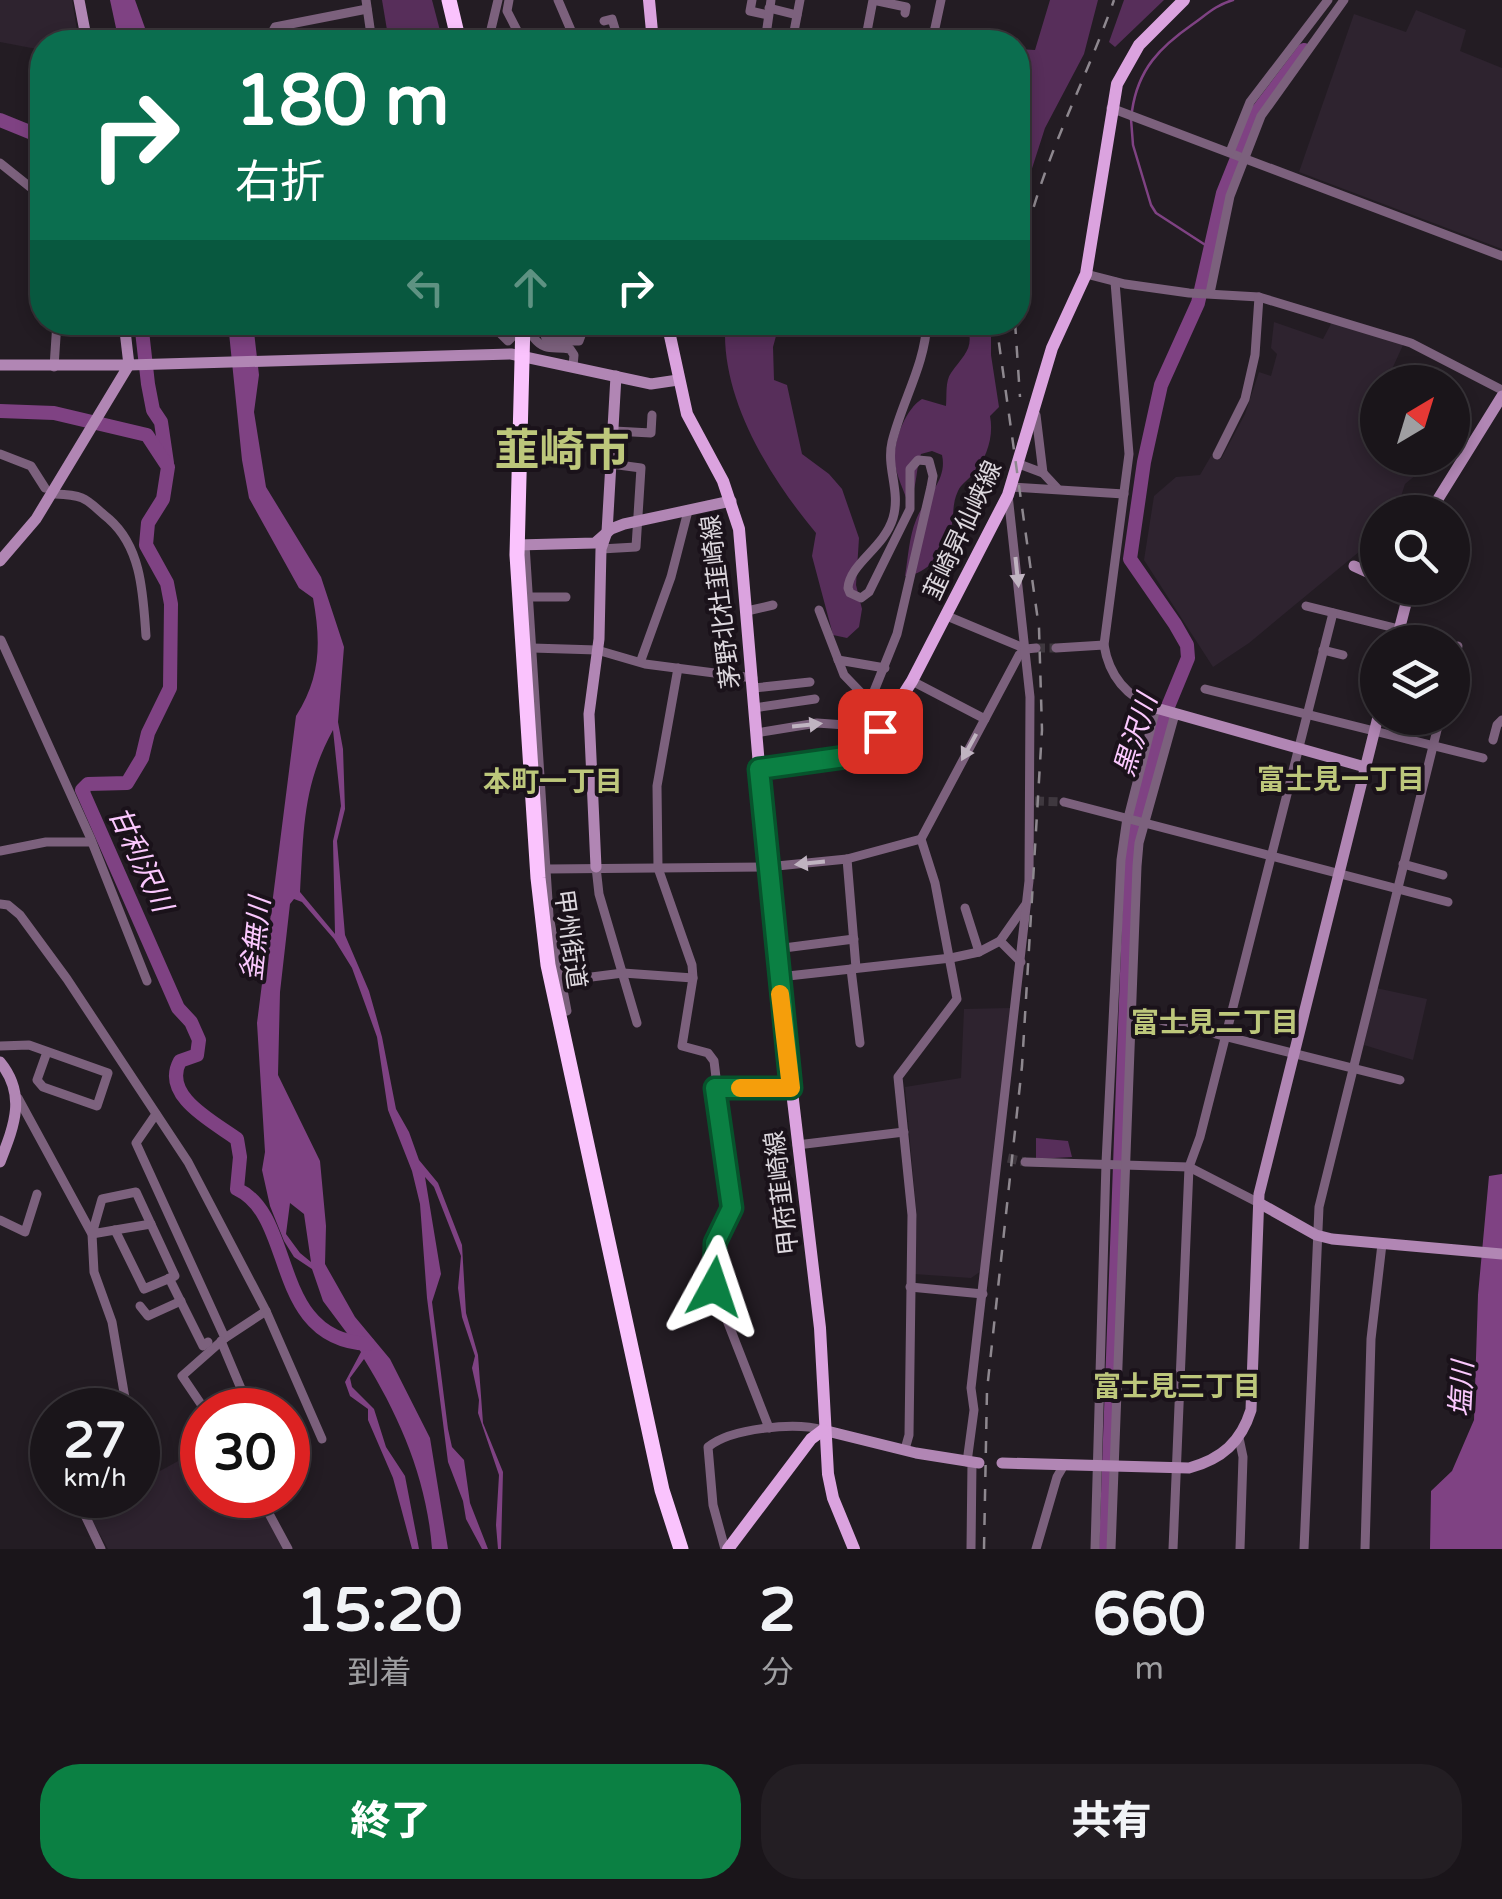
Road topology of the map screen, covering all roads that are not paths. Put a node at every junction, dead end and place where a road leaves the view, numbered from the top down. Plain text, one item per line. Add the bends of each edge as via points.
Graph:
1 (79, 0) edge
2 (449, 0) edge
3 (498, 0) edge
4 (509, 0) edge
5 (558, 0) edge
6 (649, 0) edge
7 (752, 0) edge
8 (800, 0) edge
9 (941, 0) edge
10 (1184, 0) edge
11 (1328, 0) edge
12 (1344, 0) edge
13 (366, 4) edge
14 (769, 8) edge
15 (905, 14) dead end
16 (797, 15) junction
17 (604, 20) dead end
18 (85, 30) edge
19 (273, 30) edge
20 (370, 30) edge
21 (457, 30) edge
22 (491, 30) edge
23 (517, 30) edge
24 (571, 30) edge
25 (615, 30) edge
26 (653, 30) edge
27 (794, 30) edge
28 (867, 30) edge
29 (935, 30) edge
30 (1306, 32) junction
31 (1317, 40) junction
32 (1111, 108) junction
33 (1230, 152) junction
34 (1243, 156) junction
35 (0, 163) edge
36 (30, 186) edge
37 (1502, 256) edge
38 (1086, 274) junction
39 (1115, 282) junction
40 (1204, 293) junction
41 (1259, 297) junction
42 (56, 335) edge
43 (127, 335) edge
44 (519, 335) edge
45 (536, 335) edge
46 (581, 335) edge
47 (669, 335) edge
48 (925, 335) edge
49 (554, 345) junction
50 (516, 356) junction
51 (0, 365) edge
52 (134, 365) junction
53 (573, 366) junction
54 (54, 367) junction
55 (616, 376) junction
56 (678, 380) junction
57 (1502, 393) edge
58 (1036, 412) junction
59 (652, 415) dead end
60 (614, 431) junction
61 (0, 454) edge
62 (1216, 454) dead end
63 (611, 464) junction
64 (1019, 464) junction
65 (1042, 474) junction
66 (45, 488) dead end
67 (1056, 488) junction
68 (1010, 491) junction
69 (55, 494) dead end
70 (1124, 494) junction
71 (1440, 495) edge
72 (731, 502) junction
73 (688, 510) junction
74 (637, 520) junction
75 (607, 532) junction
76 (521, 545) junction
77 (601, 549) junction
78 (0, 560) edge
79 (1354, 566) dead end
80 (1360, 569) edge
81 (566, 596) dead end
82 (528, 597) junction
83 (772, 605) dead end
84 (1306, 606) dead end
85 (819, 610) dead end
86 (748, 611) junction
87 (1333, 613) junction
88 (946, 616) junction
89 (1382, 625) edge
90 (146, 636) dead end
91 (2, 644) edge
92 (1104, 645) junction
93 (532, 648) junction
94 (1031, 648) junction
95 (1056, 648) tunnel mouth
96 (597, 650) junction
97 (1324, 650) junction
98 (1343, 655) dead end
99 (641, 660) junction
100 (838, 660) junction
101 (678, 668) junction
102 (885, 668) junction
103 (912, 681) junction
104 (810, 682) dead end
105 (754, 683) junction
106 (1204, 689) dead end
107 (814, 698) dead end
108 (870, 702) junction
109 (754, 708) junction
110 (1156, 708) junction
111 (1175, 714) junction
112 (1307, 714) junction
113 (985, 719) junction
114 (1502, 720) edge
115 (860, 726) junction
116 (1360, 727) edge
117 (756, 733) junction
118 (1373, 735) edge
119 (1390, 735) edge
120 (1436, 735) edge
121 (873, 739) junction
122 (1492, 740) dead end
123 (1433, 746) junction
124 (1297, 749) junction
125 (1482, 758) dead end
126 (1366, 767) junction
127 (759, 769) junction
128 (1064, 802) tunnel mouth
129 (1127, 818) junction
130 (1145, 822) junction
131 (921, 839) junction
132 (89, 842) junction
133 (0, 851) edge
134 (1271, 856) junction
135 (847, 859) junction
136 (1403, 864) junction
137 (596, 867) junction
138 (767, 867) junction
139 (548, 868) junction
140 (658, 868) junction
141 (1339, 873) junction
142 (1443, 875) dead end
143 (1397, 888) junction
144 (1027, 902) junction
145 (1448, 902) dead end
146 (0, 904) edge
147 (965, 908) dead end
148 (854, 939) junction
149 (1000, 941) junction
150 (776, 949) junction
151 (979, 952) junction
152 (952, 958) junction
153 (1021, 962) junction
154 (854, 969) junction
155 (623, 973) junction
156 (779, 976) junction
157 (694, 978) junction
158 (147, 981) dead end
159 (560, 981) junction
160 (566, 1011) dead end
161 (1132, 1013) junction
162 (637, 1022) dead end
163 (1226, 1036) junction
164 (860, 1043) dead end
165 (0, 1046) edge
166 (47, 1052) junction
167 (1294, 1054) junction
168 (0, 1062) edge
169 (1354, 1069) junction
170 (1400, 1080) dead end
171 (715, 1088) junction
172 (791, 1088) junction
173 (18, 1098) junction
174 (156, 1114) junction
175 (904, 1132) junction
176 (797, 1146) junction
177 (0, 1162) edge
178 (1025, 1162) tunnel mouth
179 (1106, 1162) junction
180 (1124, 1162) junction
181 (1189, 1167) junction
182 (37, 1194) dead end
183 (1258, 1203) junction
184 (0, 1220) edge
185 (150, 1224) junction
186 (115, 1230) junction
187 (92, 1234) junction
188 (1316, 1235) junction
189 (1385, 1244) junction
190 (1502, 1254) edge
191 (170, 1278) junction
192 (910, 1287) junction
193 (983, 1294) junction
194 (181, 1301) junction
195 (140, 1306) dead end
196 (266, 1311) junction
197 (223, 1339) junction
198 (208, 1342) dead end
199 (124, 1388) edge
200 (190, 1388) edge
201 (242, 1388) edge
202 (770, 1428) junction
203 (823, 1430) junction
204 (322, 1438) dead end
205 (1238, 1438) junction
206 (905, 1450) junction
207 (973, 1462) junction
208 (1002, 1463) dead end
209 (1064, 1465) junction
210 (1098, 1466) junction
211 (1114, 1466) junction
212 (1176, 1468) junction
213 (85, 1518) edge
214 (271, 1518) edge
215 (1095, 1535) junction
216 (1112, 1536) junction
217 (101, 1549) edge
218 (288, 1549) edge
219 (681, 1549) edge
220 (726, 1549) edge
221 (854, 1549) edge
222 (971, 1549) edge
223 (1036, 1549) edge
224 (1094, 1549) edge
225 (1111, 1549) edge
226 (1174, 1549) edge
227 (1240, 1549) edge
228 (1304, 1549) edge
229 (1365, 1549) edge

1 - 18 street
2 - 21 highway
3 - 22 street
4 - 23 street
5 - 24 street
6 - 26 main road
7 - 14 street via 750,11
8 - 16 street
9 - 29 street
10 - 32 main road, 韮崎昇仙峡線 via 1130,57
11 - 30 street
12 - 31 street
13 - 19 street
13 - 20 street
14 - 16 street
15 - 28 street via 906,7 873,0
16 - 27 street
17 - 25 street via 612,19
30 - 31 street
30 - 33 street via 1250,102
31 - 34 street via 1272,98
32 - 33 street
32 - 38 main road, 韮崎昇仙峡線
33 - 34 street
34 - 37 street
34 - 40 street
35 - 36 street
38 - 39 street
38 - 58 main road, 韮崎昇仙峡線 via 1052,348
39 - 40 street
39 - 70 street via 1128,436
40 - 41 street
41 - 57 street via 1411,343
41 - 62 street via 1245,399
42 - 54 street
43 - 52 street
44 - 50 highway, 甲州街道
45 - 49 street via 541,346
46 - 49 street
47 - 56 main road, 茅野北杜韮崎線
48 - 102 street via 893,439 894,513 848,588 860,598 868,592 910,509 910,469 926,460 931,487
49 - 53 street via 570,349
50 - 52 street
50 - 53 street
50 - 76 highway, 甲州街道
51 - 54 street
52 - 54 street
52 - 78 street via 36,518
53 - 55 street
55 - 56 street via 651,384
55 - 60 street
56 - 72 main road, 茅野北杜韮崎線 via 687,414
57 - 71 street
58 - 64 main road, 韮崎昇仙峡線
58 - 65 street
59 - 60 street via 651,433
60 - 63 street
61 - 66 street via 32,466
63 - 74 street via 641,468
63 - 75 street
64 - 65 street
64 - 68 main road, 韮崎昇仙峡線
65 - 67 street
67 - 68 street
67 - 70 street
68 - 88 main road, 韮崎昇仙峡線
68 -> 94 street
69 - 90 street via 87,499 126,540 139,571
70 - 92 street
72 - 73 street
72 - 86 main road, 茅野北杜韮崎線
73 - 74 street
73 - 99 street
74 - 75 street
74 - 77 street via 636,547
75 - 76 street via 595,543
75 - 77 street
76 - 82 street
76 - 219 highway, 甲州街道 via 548,965 662,1490
77 - 96 street
79 - 80 street
81 - 82 street
82 - 93 street
83 - 86 street
84 - 87 street
85 - 100 street
86 - 105 main road, 茅野北杜韮崎線
87 - 89 street
87 - 97 street
88 - 94 street
88 - 103 main road, 韮崎昇仙峡線
91 - 132 street
92 - 95 street
92 - 110 street via 1117,680
93 - 96 street
93 - 139 street
94 - 113 street via 1019,655
94 - 144 street
96 - 99 street
96 - 137 street via 588,714
97 - 98 street
97 - 112 street
99 - 101 street
100 - 102 street
100 - 108 street
101 - 105 street
101 - 140 street via 657,786
102 - 108 street
103 - 113 street
103 - 121 main road, 韮崎昇仙峡線
104 - 105 street
105 - 109 main road, 茅野北杜韮崎線
106 - 112 street
107 - 109 street
108 - 115 street
109 - 117 main road, 茅野北杜韮崎線
110 - 111 street
110 - 129 street
111 - 124 street
111 - 130 street
112 - 116 street
112 - 124 street
113 -> 131 street
114 - 122 street
117 -> 115 street via 817,723
115 - 121 street
117 - 127 main road, 茅野北杜韮崎線
118 - 126 street
119 - 123 street
120 - 123 street
121 - 127 main road via 845,757
123 - 125 street
123 - 136 street
124 - 126 street
124 - 134 street
126 - 141 street
127 - 138 main road, 甲府韮崎線
128 - 129 street
129 - 130 street
129 - 179 street
130 - 134 street
130 - 161 street
131 - 135 street
131 - 152 street
132 - 133 street
132 - 158 street
134 - 141 street
134 - 163 street
135 -> 138 street
135 - 148 street
136 - 142 street
136 - 143 street
137 - 139 street
137 - 140 street
137 - 155 street
138 - 140 street
138 - 150 main road, 甲府韮崎線
139 - 159 street
140 - 157 street
141 - 143 street
141 - 167 street
143 - 145 street
143 - 169 street
144 - 149 street
144 - 153 street
146 - 174 street via 20,915
147 - 151 street
148 - 150 street
148 - 154 street
149 - 151 street
149 - 153 street
150 - 156 main road, 甲府韮崎線
151 - 152 street
152 - 154 street
152 - 175 street via 958,1000 898,1077
153 - 193 street via 1004,1157
154 - 156 street
154 - 164 street
155 - 157 street
155 - 159 street
155 - 162 street
156 - 172 main road, 甲府韮崎線
157 - 171 street via 682,1046 708,1053
159 - 160 street
161 - 163 street
161 - 180 street
163 - 167 street
163 - 181 street
165 - 166 street
166 - 166 street via 108,1074 97,1106 43,1087 37,1080
167 - 169 street
167 - 183 street
168 - 173 street
169 - 170 street
169 - 188 street
171 - 172 street
171 - 202 street via 732,1208 715,1243 714,1287
172 - 176 main road, 甲府韮崎線
173 - 177 street
173 - 187 street
174 - 196 street via 198,1178
174 - 197 street via 136,1143
175 - 176 street
175 - 192 street
176 - 203 main road, 甲府韮崎線 via 820,1328
178 - 179 street
179 - 180 street
179 - 210 street
180 - 181 street
180 - 211 street
181 - 183 street
181 - 212 street
182 - 184 street via 25,1232
183 - 188 street
183 - 205 street via 1251,1410
185 - 186 street
185 - 187 street via 136,1192 102,1199
185 - 191 street via 175,1276
186 - 187 street
186 - 191 street via 144,1289
187 - 199 street via 94,1272
188 - 189 street
188 - 228 street
189 - 190 street
189 - 229 street via 1372,1339
191 - 194 street
192 - 193 street
192 - 206 street
193 - 207 street via 971,1388
194 - 195 street via 148,1316
194 - 198 street via 203,1346
196 - 197 street
196 - 204 street
197 - 200 street via 182,1376
197 - 201 street
202 - 203 street
202 - 220 street via 708,1447
203 - 206 street
203 - 220 main road
203 - 221 main road, 甲府韮崎線 via 834,1498
205 - 212 street via 1217,1458
205 - 227 street
206 - 207 street
207 - 222 street
208 - 209 street
209 - 210 street
209 - 223 street
210 - 211 street
210 - 215 street
211 - 212 street
211 - 216 street
212 - 226 street
213 - 217 street
214 - 218 street
215 - 216 street
215 - 224 street
216 - 225 street

